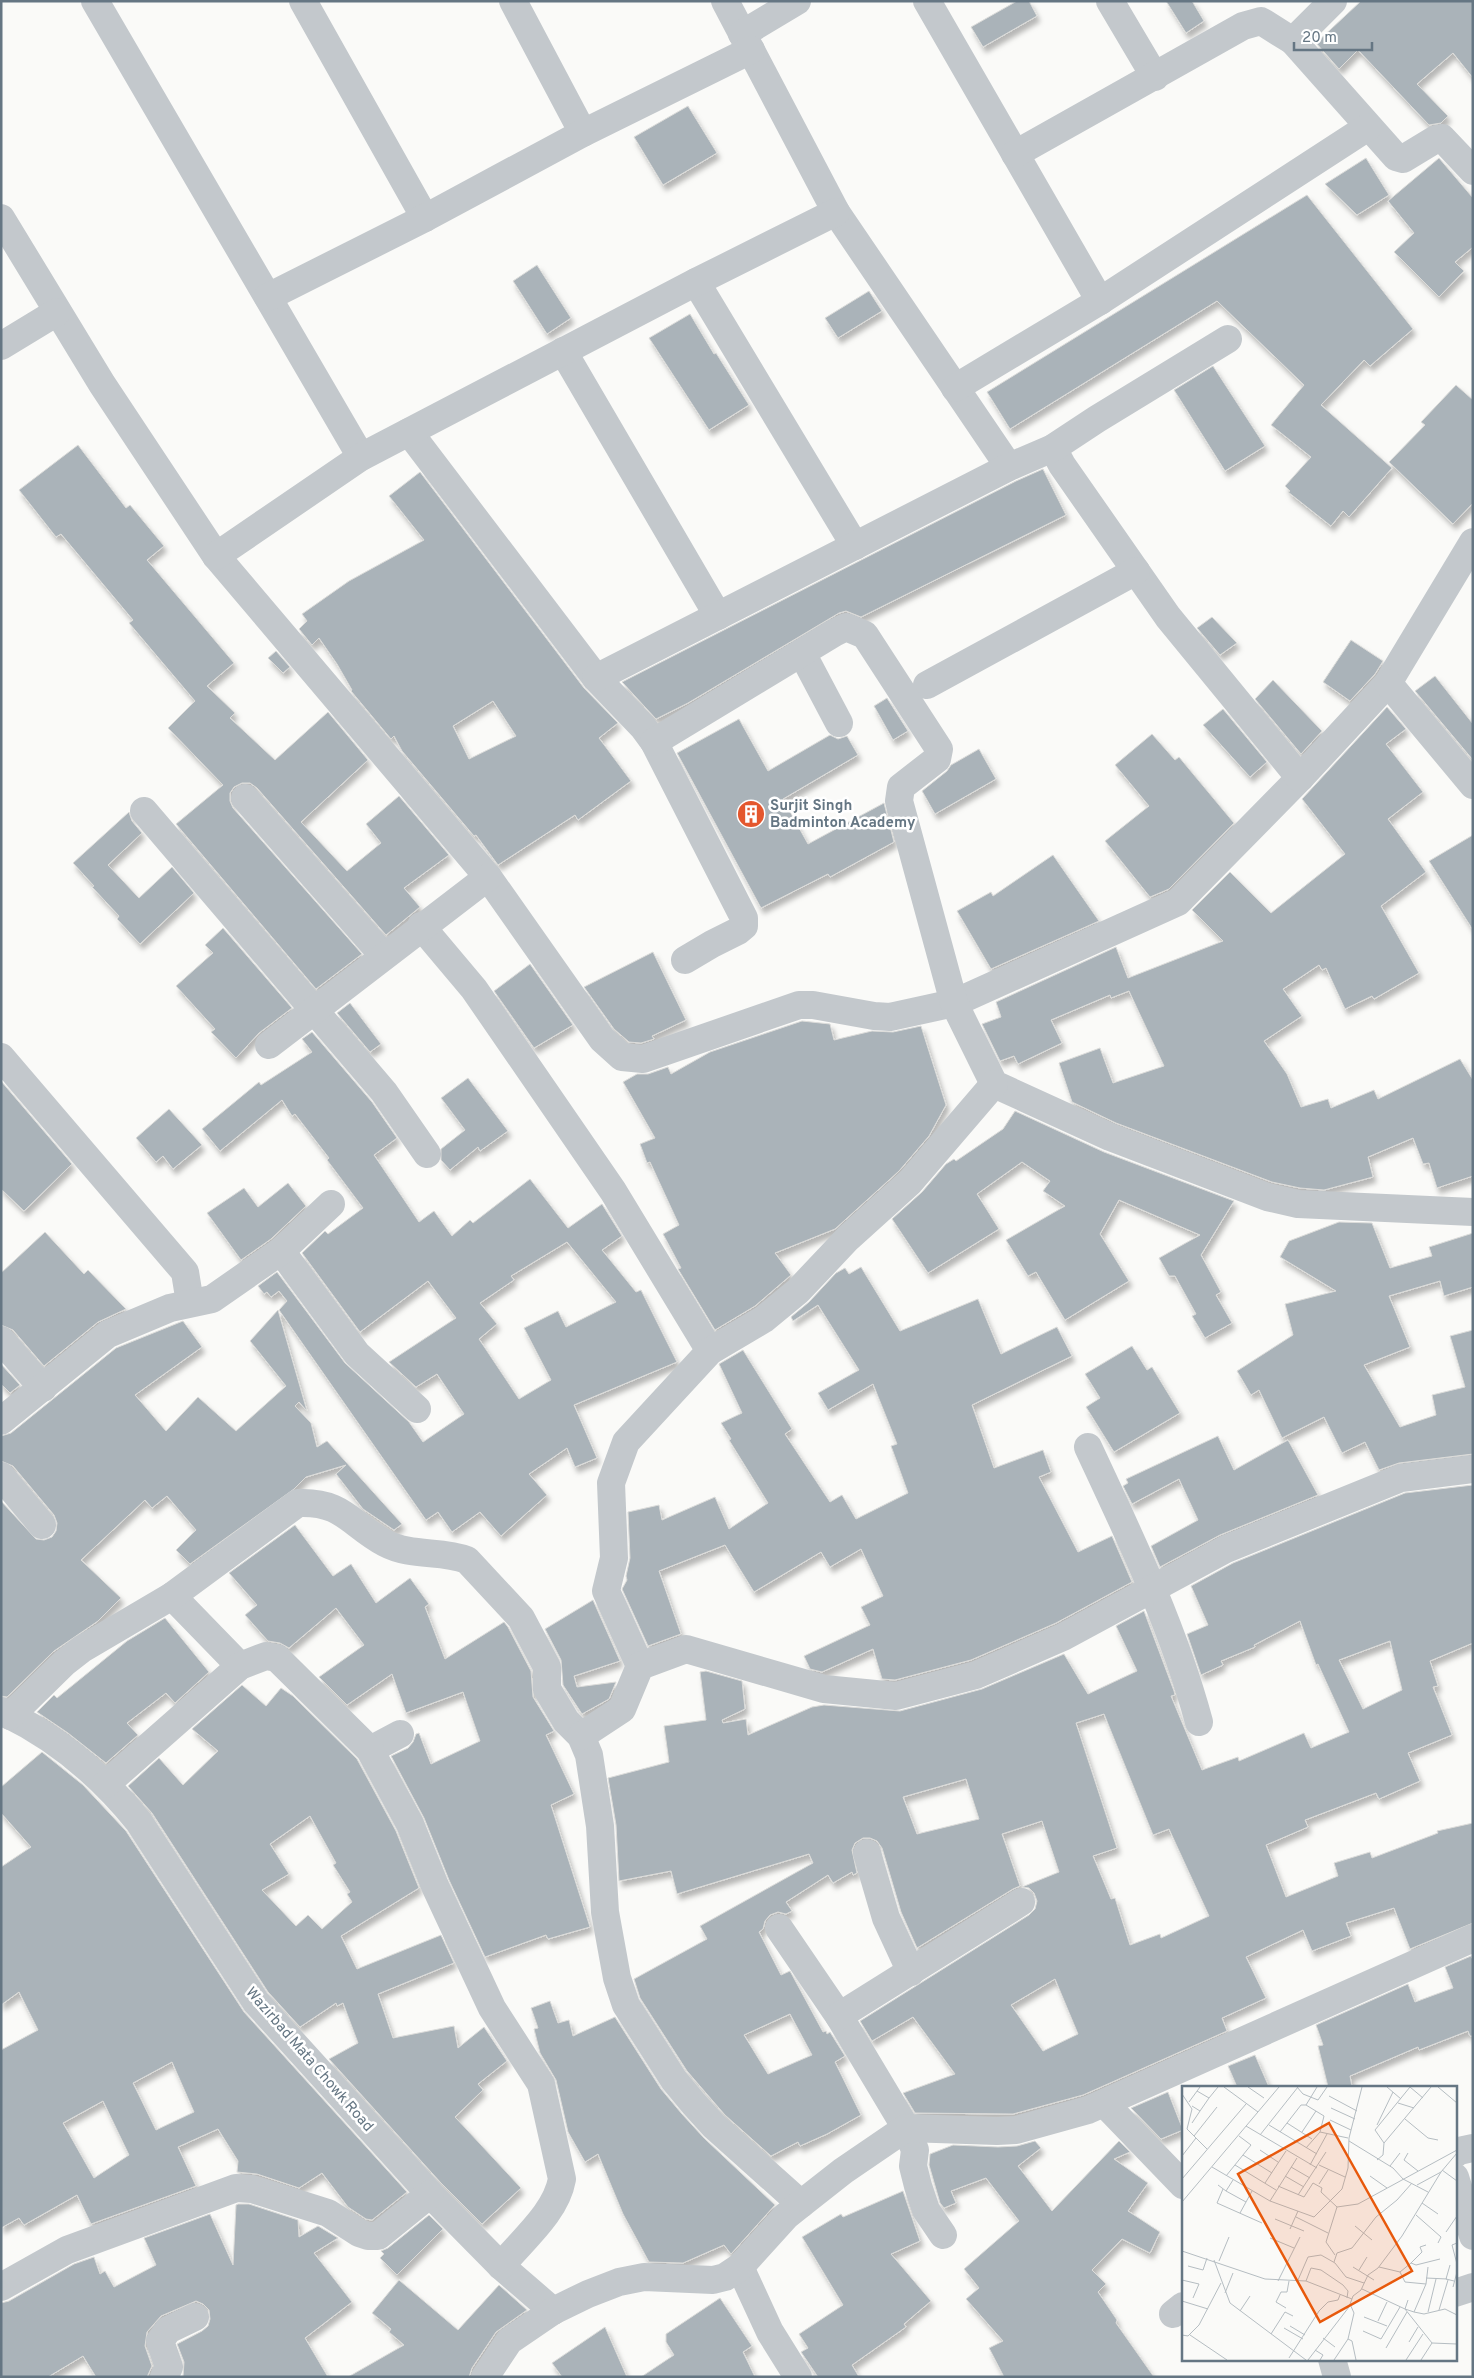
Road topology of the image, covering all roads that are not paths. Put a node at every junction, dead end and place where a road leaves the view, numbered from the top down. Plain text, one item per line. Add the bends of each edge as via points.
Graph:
1 (95, 1) edge
2 (303, 1) edge
3 (513, 1) edge
4 (725, 1) edge
5 (797, 1) edge
6 (927, 1) edge
7 (1110, 1) edge
8 (1333, 1) edge
9 (1293, 41) junction
10 (746, 42) junction
11 (1155, 77) junction
12 (1368, 127) junction
13 (583, 133) junction
14 (1015, 154) junction
15 (1473, 171) edge
16 (836, 212) junction
17 (1, 218) edge
18 (425, 218) junction
19 (696, 282) junction
20 (268, 297) junction
21 (1100, 301) junction
22 (57, 312) junction
23 (1228, 339) dead end
24 (1, 346) edge
25 (563, 351) junction
26 (955, 388) junction
27 (408, 432) junction
28 (1053, 448) junction
29 (361, 457) junction
30 (1009, 467) junction
31 (1473, 542) edge
32 (855, 546) junction
33 (216, 556) junction
34 (1136, 571) junction
35 (718, 616) junction
36 (802, 653) junction
37 (596, 678) junction
38 (1388, 683) junction
39 (927, 685) dead end
40 (839, 723) dead end
41 (654, 742) junction
42 (1300, 778) junction
43 (1473, 785) edge
44 (245, 798) dead end
45 (144, 811) dead end
46 (488, 876) junction
47 (421, 926) junction
48 (383, 955) junction
49 (685, 960) dead end
50 (954, 1003) junction
51 (314, 1008) junction
52 (269, 1044) dead end
53 (1, 1057) edge
54 (994, 1084) junction
55 (427, 1154) dead end
56 (331, 1204) dead end
57 (1473, 1212) edge
58 (281, 1251) junction
59 (190, 1304) junction
60 (1, 1340) edge
61 (710, 1351) junction
62 (43, 1388) junction
63 (417, 1409) dead end
64 (1, 1421) edge
65 (1088, 1448) dead end
66 (1473, 1469) edge
67 (1, 1476) edge
68 (42, 1524) dead end
69 (1154, 1588) junction
70 (172, 1596) junction
71 (240, 1666) junction
72 (640, 1666) junction
73 (6, 1714) edge
74 (1199, 1722) dead end
75 (400, 1734) dead end
76 (581, 1736) junction
77 (370, 1750) junction
78 (106, 1784) junction
79 (867, 1853) dead end
80 (1021, 1902) dead end
81 (779, 1928) dead end
82 (1473, 1938) edge
83 (911, 1972) junction
84 (839, 2016) junction
85 (1105, 2104) junction
86 (906, 2128) junction
87 (1473, 2148) edge
88 (1456, 2153) edge
89 (1456, 2180) edge
90 (1182, 2184) edge
91 (430, 2194) junction
92 (801, 2204) junction
93 (943, 2235) dead end
94 (1473, 2236) edge
95 (501, 2266) junction
96 (740, 2266) junction
97 (1, 2287) edge
98 (1473, 2287) edge
99 (1456, 2293) edge
100 (553, 2311) junction
101 (195, 2317) dead end
102 (1332, 2360) edge
103 (499, 2365) edge
104 (164, 2377) edge
105 (485, 2377) edge
106 (798, 2377) edge
107 (1337, 2377) edge

1 - 20 street
2 - 18 street
3 - 13 street
4 - 10 street
5 - 10 street
6 - 14 street
7 - 11 street
8 - 9 street
9 - 11 street via 1261,21 1243,26
9 - 12 street
10 - 13 street
10 - 16 street
11 - 14 street
12 - 15 street via 1390,152 1403,159 1442,138
12 - 21 street
13 - 18 street
14 - 21 street
16 - 19 street
16 - 26 street
17 - 22 street
18 - 20 street
19 - 25 street
19 - 32 street
20 - 29 street
21 - 26 street
22 - 24 street
22 - 33 street
23 - 28 street
25 - 27 street
25 - 35 street
26 - 30 street
27 - 29 street
27 - 37 street
28 - 30 street
28 - 34 street
29 - 33 street
30 - 32 street
31 - 38 street
32 - 35 street
33 - 46 street
34 - 39 street
34 - 42 street via 1168,617
35 - 37 street
36 - 40 street
36 - 41 street
36 - 50 street via 846,627 865,635 939,749 936,759 901,787 899,801
37 - 41 street
38 - 42 street
38 - 43 street
41 - 49 street via 744,918 744,926 738,931
42 - 50 street via 1178,902
44 - 48 street
45 - 51 street
46 - 47 street
46 - 50 street via 602,1039 622,1057 643,1059 799,1005 890,1017
47 - 48 street
47 - 61 street via 474,989 613,1191
48 - 51 street
50 - 54 street
51 - 52 street
51 - 55 street via 384,1092
53 - 59 street via 185,1272
54 - 57 street via 1110,1137 1266,1197 1298,1204
54 - 61 street via 910,1182 848,1238 798,1291 764,1319
56 - 58 street
58 - 59 street via 212,1299
58 - 63 street via 357,1354
59 - 62 street via 170,1308 108,1334
60 - 62 street
61 - 72 street via 626,1442 611,1483 614,1558 606,1591
62 - 64 street
65 - 69 street
66 - 69 street via 1402,1478 1226,1549
67 - 68 street
69 - 72 street via 1063,1637 976,1675 896,1696 824,1689 686,1649
69 - 74 street via 1186,1672
70 - 71 street
70 - 73 street via 82,1649
70 - 76 street via 298,1502 330,1505 386,1544 419,1554 467,1560 521,1618 547,1666 547,1689 566,1721
71 - 77 street via 266,1656 277,1658
71 - 78 street
72 - 76 street via 622,1709 610,1720
73 - 78 street, Wazirbad Mata Chowk Road via 39,1732
75 - 77 street
76 - 92 street via 592,1770 600,1826 605,1912 612,1955 626,2004 674,2080 694,2104
77 - 95 street via 410,1824 492,2008 541,2084 562,2179 560,2192 553,2205
78 - 91 street, Wazirbad Mata Chowk Road via 139,1822 256,2002
79 - 83 street via 886,1918
80 - 83 street
81 - 84 street
82 - 85 street
83 - 84 street
84 - 86 street
85 - 86 street via 1016,2130
85 - 90 street
86 - 92 street
86 - 93 street via 915,2150 913,2166 926,2210
87 - 88 street
89 - 94 street
91 - 95 street, Wazirbad Mata Chowk Road
91 - 97 street via 378,2236 368,2236 328,2213 252,2189 236,2188 67,2250
92 - 96 street
95 - 100 street, Wazirbad Mata Chowk Road
96 - 100 street via 714,2280 644,2277 619,2282
96 - 106 street via 770,2332
98 - 99 street
100 - 103 street via 509,2341
101 - 104 street via 168,2330 160,2341 169,2367
102 - 107 street
103 - 105 street

